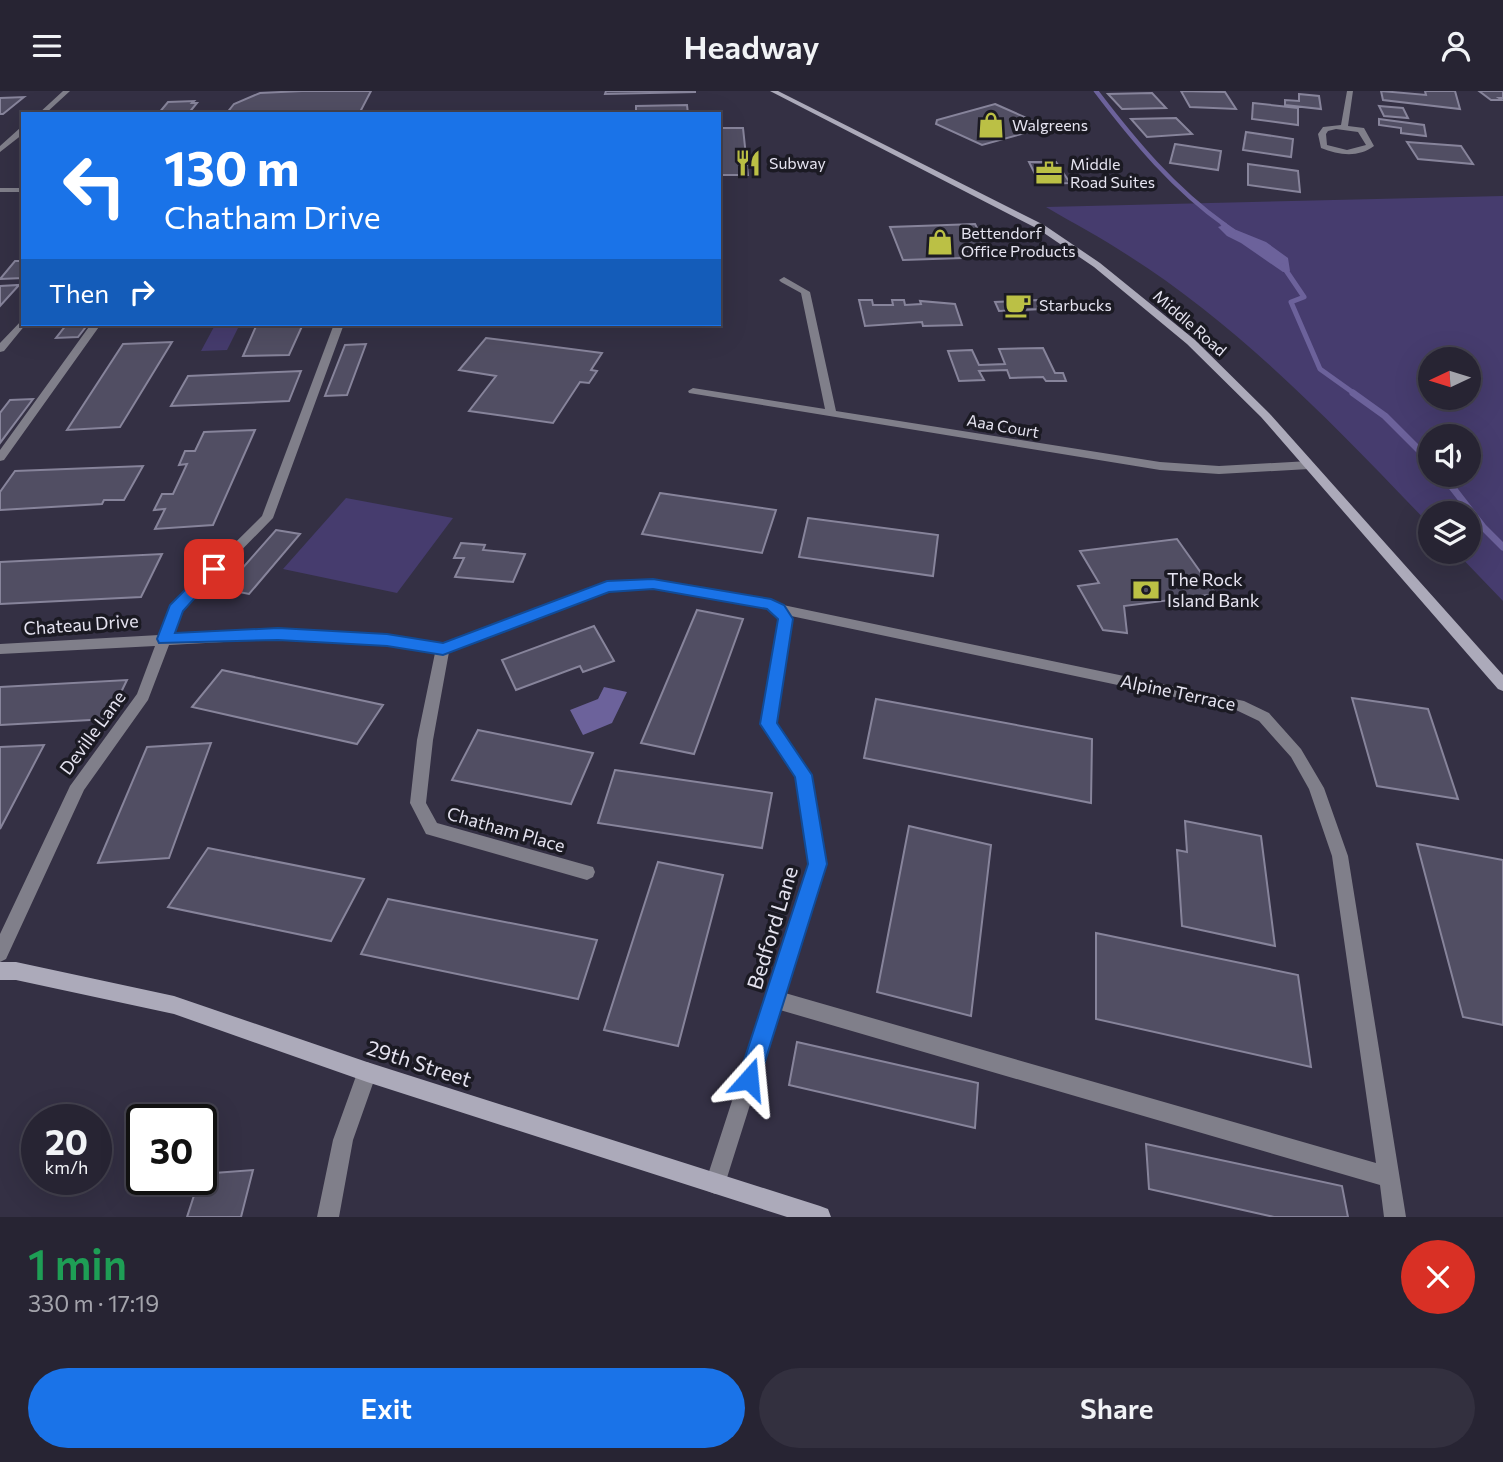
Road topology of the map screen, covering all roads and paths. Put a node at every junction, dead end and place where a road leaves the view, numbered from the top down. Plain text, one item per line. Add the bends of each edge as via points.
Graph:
1 (67, 91) edge
2 (773, 91) edge
3 (1350, 91) edge
4 (43, 112) edge
5 (1344, 128) junction
6 (21, 132) edge
7 (0, 150) edge
8 (0, 190) edge
9 (21, 190) edge
10 (785, 280) dead end
11 (21, 323) edge
12 (95, 326) edge
13 (338, 326) edge
14 (0, 349) edge
15 (694, 391) dead end
16 (831, 412) junction
17 (0, 458) edge
18 (1308, 465) junction
19 (779, 609) junction
20 (165, 639) junction
21 (0, 649) edge
22 (443, 649) junction
23 (1503, 685) edge
24 (587, 872) dead end
25 (0, 953) edge
26 (0, 971) edge
27 (775, 999) junction
28 (367, 1072) junction
29 (1389, 1177) junction
30 (715, 1184) junction
31 (328, 1217) edge
32 (821, 1217) edge
33 (1395, 1217) edge

1 - 4 street
2 - 18 main road, Middle Road via 1041,227 1097,265 1191,342
3 - 5 street
5 - 5 street via 1326,129 1324,146 1354,153 1370,146 1361,130
6 - 7 street
8 - 9 street
10 - 16 street via 805,292
11 - 14 street
12 - 17 street
13 - 20 street, Deville Lane via 267,518 176,609
15 - 16 street, Aaa Court
16 - 18 street, Aaa Court via 1160,467 1219,470
18 - 23 main road, Middle Road
19 - 22 street, Alpine Terrace via 653,584 607,587
19 - 27 street, Bedford Lane via 786,619 768,724 803,775 817,864
19 - 29 street, Alpine Terrace via 1239,705 1264,717 1296,753 1316,788 1340,856
20 - 21 street, Chateau Drive
20 - 22 street, Chateau Drive via 278,634 387,640
20 - 25 street, Deville Lane via 143,696 78,786
22 - 24 street, Chatham Place via 418,803 432,829
26 - 28 main road, 29th Street via 174,1005
27 - 29 street
27 - 30 street, Bedford Lane
28 - 30 main road, 29th Street
28 - 31 street via 343,1140
29 - 33 street, Alpine Terrace
30 - 32 main road, 29th Street

